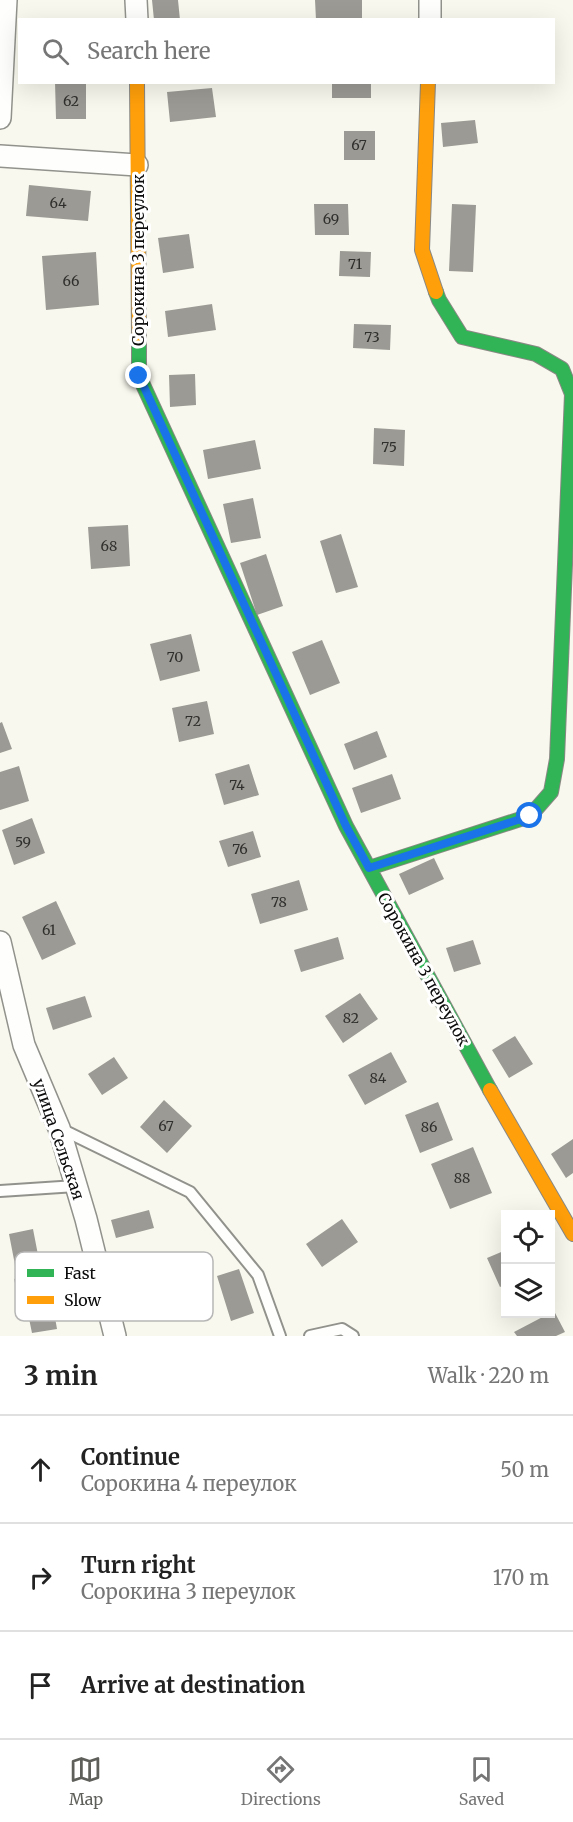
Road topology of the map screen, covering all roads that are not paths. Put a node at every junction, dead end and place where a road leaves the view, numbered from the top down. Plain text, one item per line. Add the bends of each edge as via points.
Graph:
1 (6, 0) edge
2 (136, 0) edge
3 (430, 0) edge
4 (136, 18) edge
5 (430, 18) edge
6 (137, 84) edge
7 (428, 84) edge
8 (0, 118) edge
9 (0, 156) edge
10 (137, 165) junction
11 (573, 393) edge
12 (369, 868) junction
13 (0, 942) edge
14 (58, 1128) junction
15 (76, 1186) junction
16 (0, 1191) edge
17 (573, 1234) edge
18 (94, 1252) edge
19 (111, 1321) edge
20 (115, 1336) edge
21 (280, 1336) edge
22 (310, 1336) edge
23 (353, 1336) edge

1 - 8 street
2 - 4 street
3 - 5 street
6 - 10 street, Сорокина 3 переулок
7 - 11 street via 422,250 439,300 462,337 536,354 562,369
9 - 10 street
10 - 12 street, Сорокина 3 переулок via 139,376 346,826
11 - 12 street via 557,759 551,792 530,816
12 - 17 street, Сорокина 3 переулок
13 - 14 street, улица Сельская via 24,1045
14 - 15 street, улица Сельская
14 - 21 lane via 190,1192 258,1275
15 - 16 lane
15 - 18 street, улица Сельская
19 - 20 street, улица Сельская
22 - 23 lane via 342,1329

